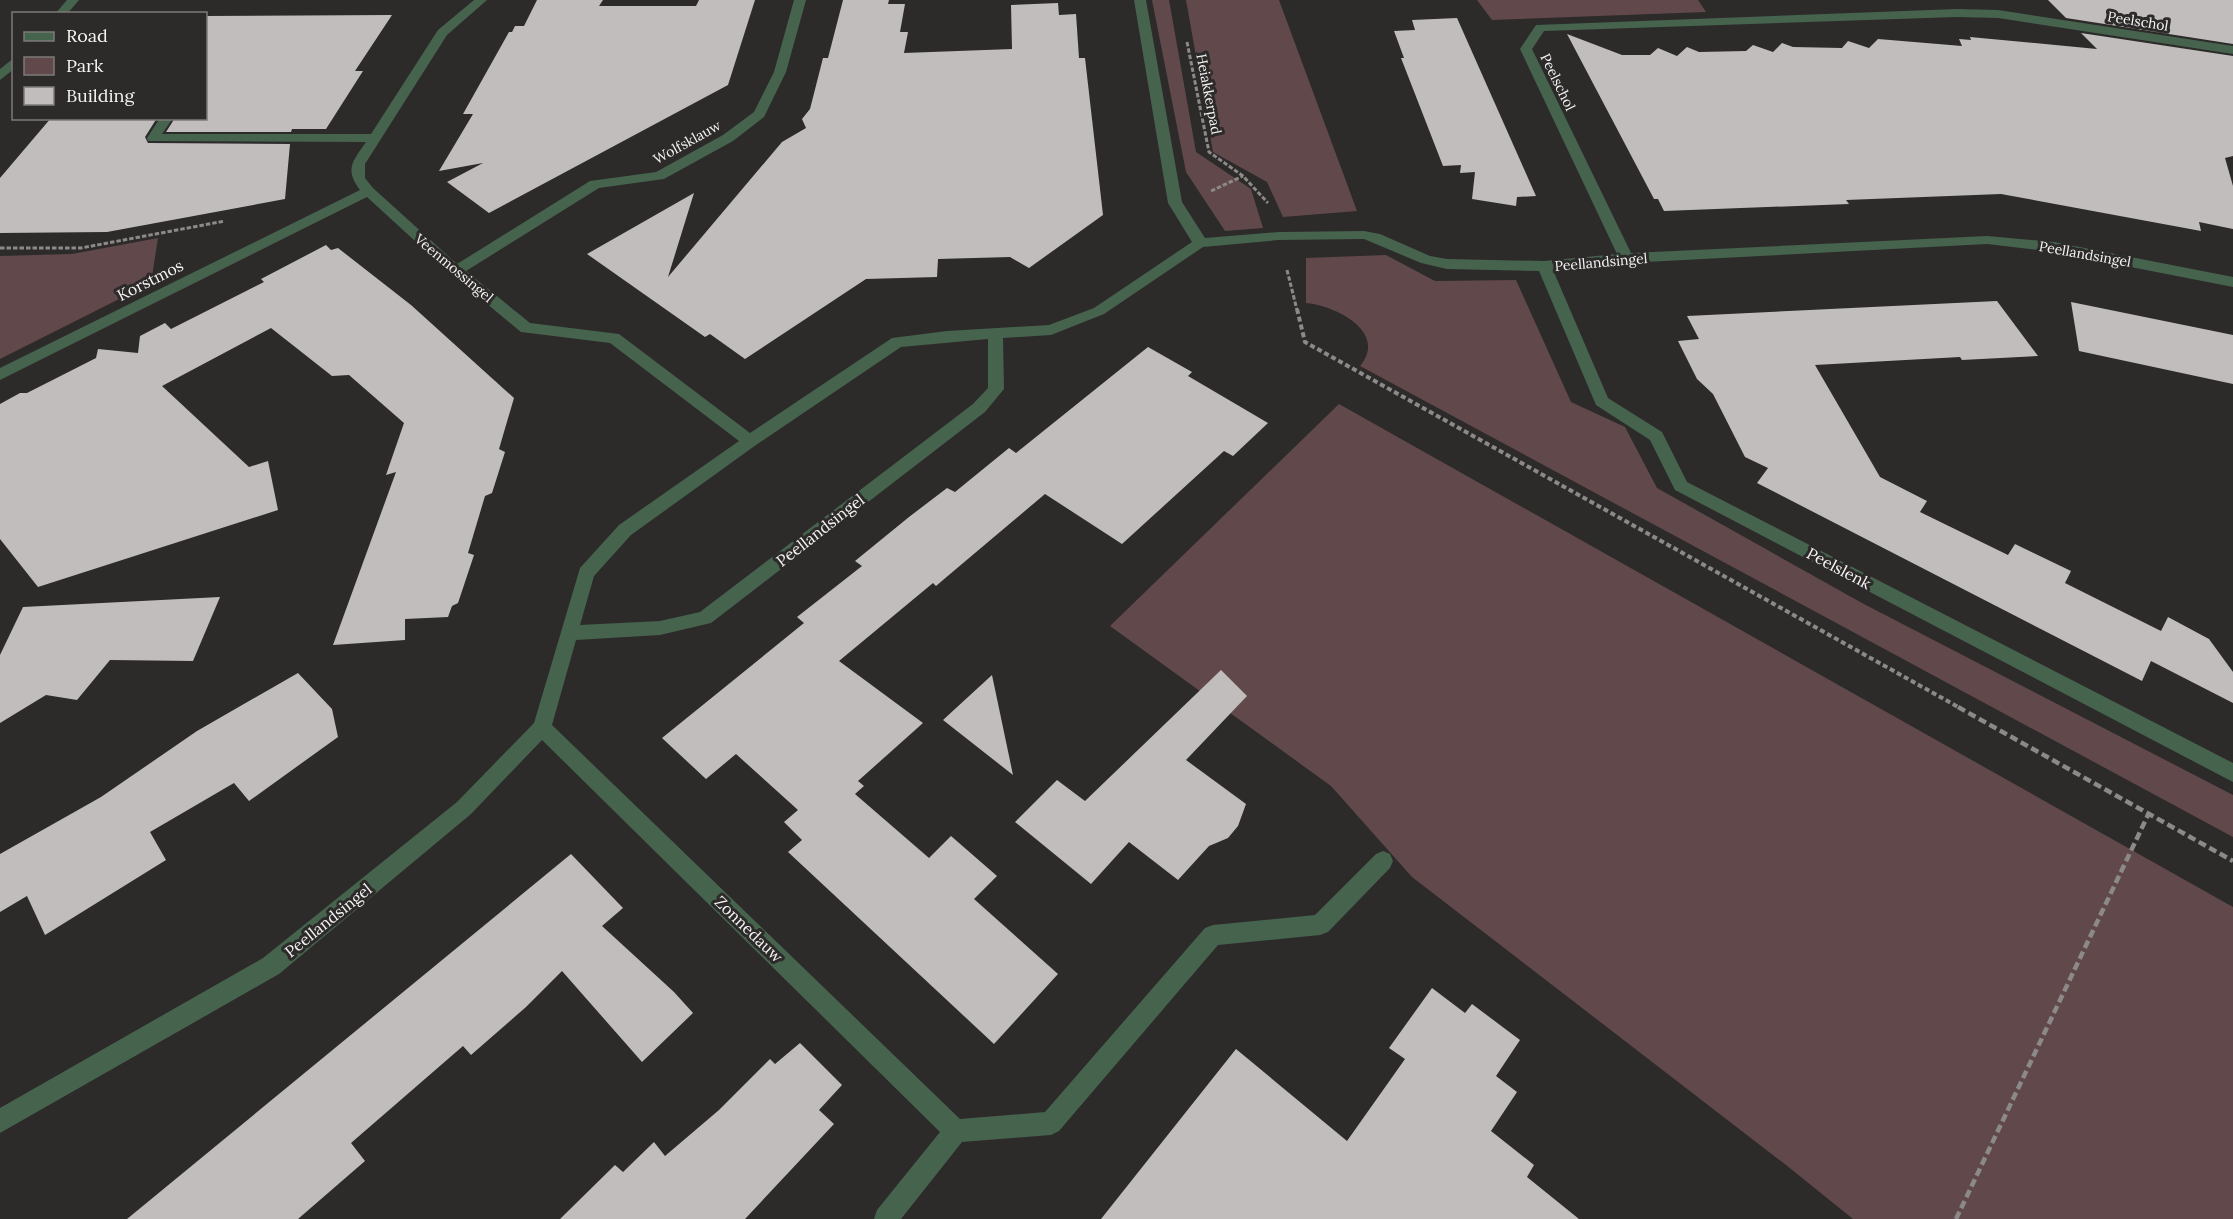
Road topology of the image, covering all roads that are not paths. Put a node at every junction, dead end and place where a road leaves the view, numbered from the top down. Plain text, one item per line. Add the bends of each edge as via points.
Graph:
1 (73, 0) edge
2 (800, 0) edge
3 (1140, 0) edge
4 (1986, 0) edge
5 (475, 1) edge
6 (62, 12) edge
7 (1998, 14) junction
8 (2233, 50) edge
9 (12, 64) edge
10 (0, 76) edge
11 (166, 120) edge
12 (375, 138) junction
13 (368, 191) junction
14 (1200, 243) junction
15 (1626, 258) junction
16 (1544, 267) junction
17 (456, 271) junction
18 (2233, 282) edge
19 (995, 334) junction
20 (0, 375) edge
21 (750, 441) junction
22 (569, 633) junction
23 (542, 727) junction
24 (2233, 773) edge
25 (1383, 861) dead end
26 (0, 1121) edge
27 (956, 1131) junction
28 (886, 1219) edge

1 - 6 street
2 - 17 street, Wolfsklauw via 780,72 759,114 728,138 659,176 595,184
3 - 14 street via 1175,203
4 - 7 street
5 - 12 street, Veenmossingel via 442,33
7 - 8 street, Peelschol
7 - 15 street, Peelschol via 1957,12 1540,28 1526,49
9 - 10 street
11 - 12 street via 153,138
12 - 13 street, Veenmossingel via 358,164 358,178
13 - 17 street, Veenmossingel
13 - 20 street, Korstmos
14 - 16 street, Peellandsingel via 1279,236 1364,235 1426,260 1447,264
14 - 19 street, Peellandsingel via 1099,311 1051,330
15 - 16 street, Peellandsingel
15 - 18 street, Peellandsingel via 1987,240 2054,247
16 - 24 street, Peelslenk via 1602,401 1656,436 1681,486
17 - 21 street, Veenmossingel via 526,328 614,338
19 - 21 street, Peellandsingel via 897,342
19 - 22 street, Peellandsingel via 996,389 978,408 705,618 660,628
21 - 22 street, Peellandsingel via 625,530 586,573
22 - 23 street, Peellandsingel
23 - 26 street, Peellandsingel via 464,808 271,966
23 - 27 street, Zonnedauw
25 - 27 street via 1320,925 1213,935 1051,1123
27 - 28 street

